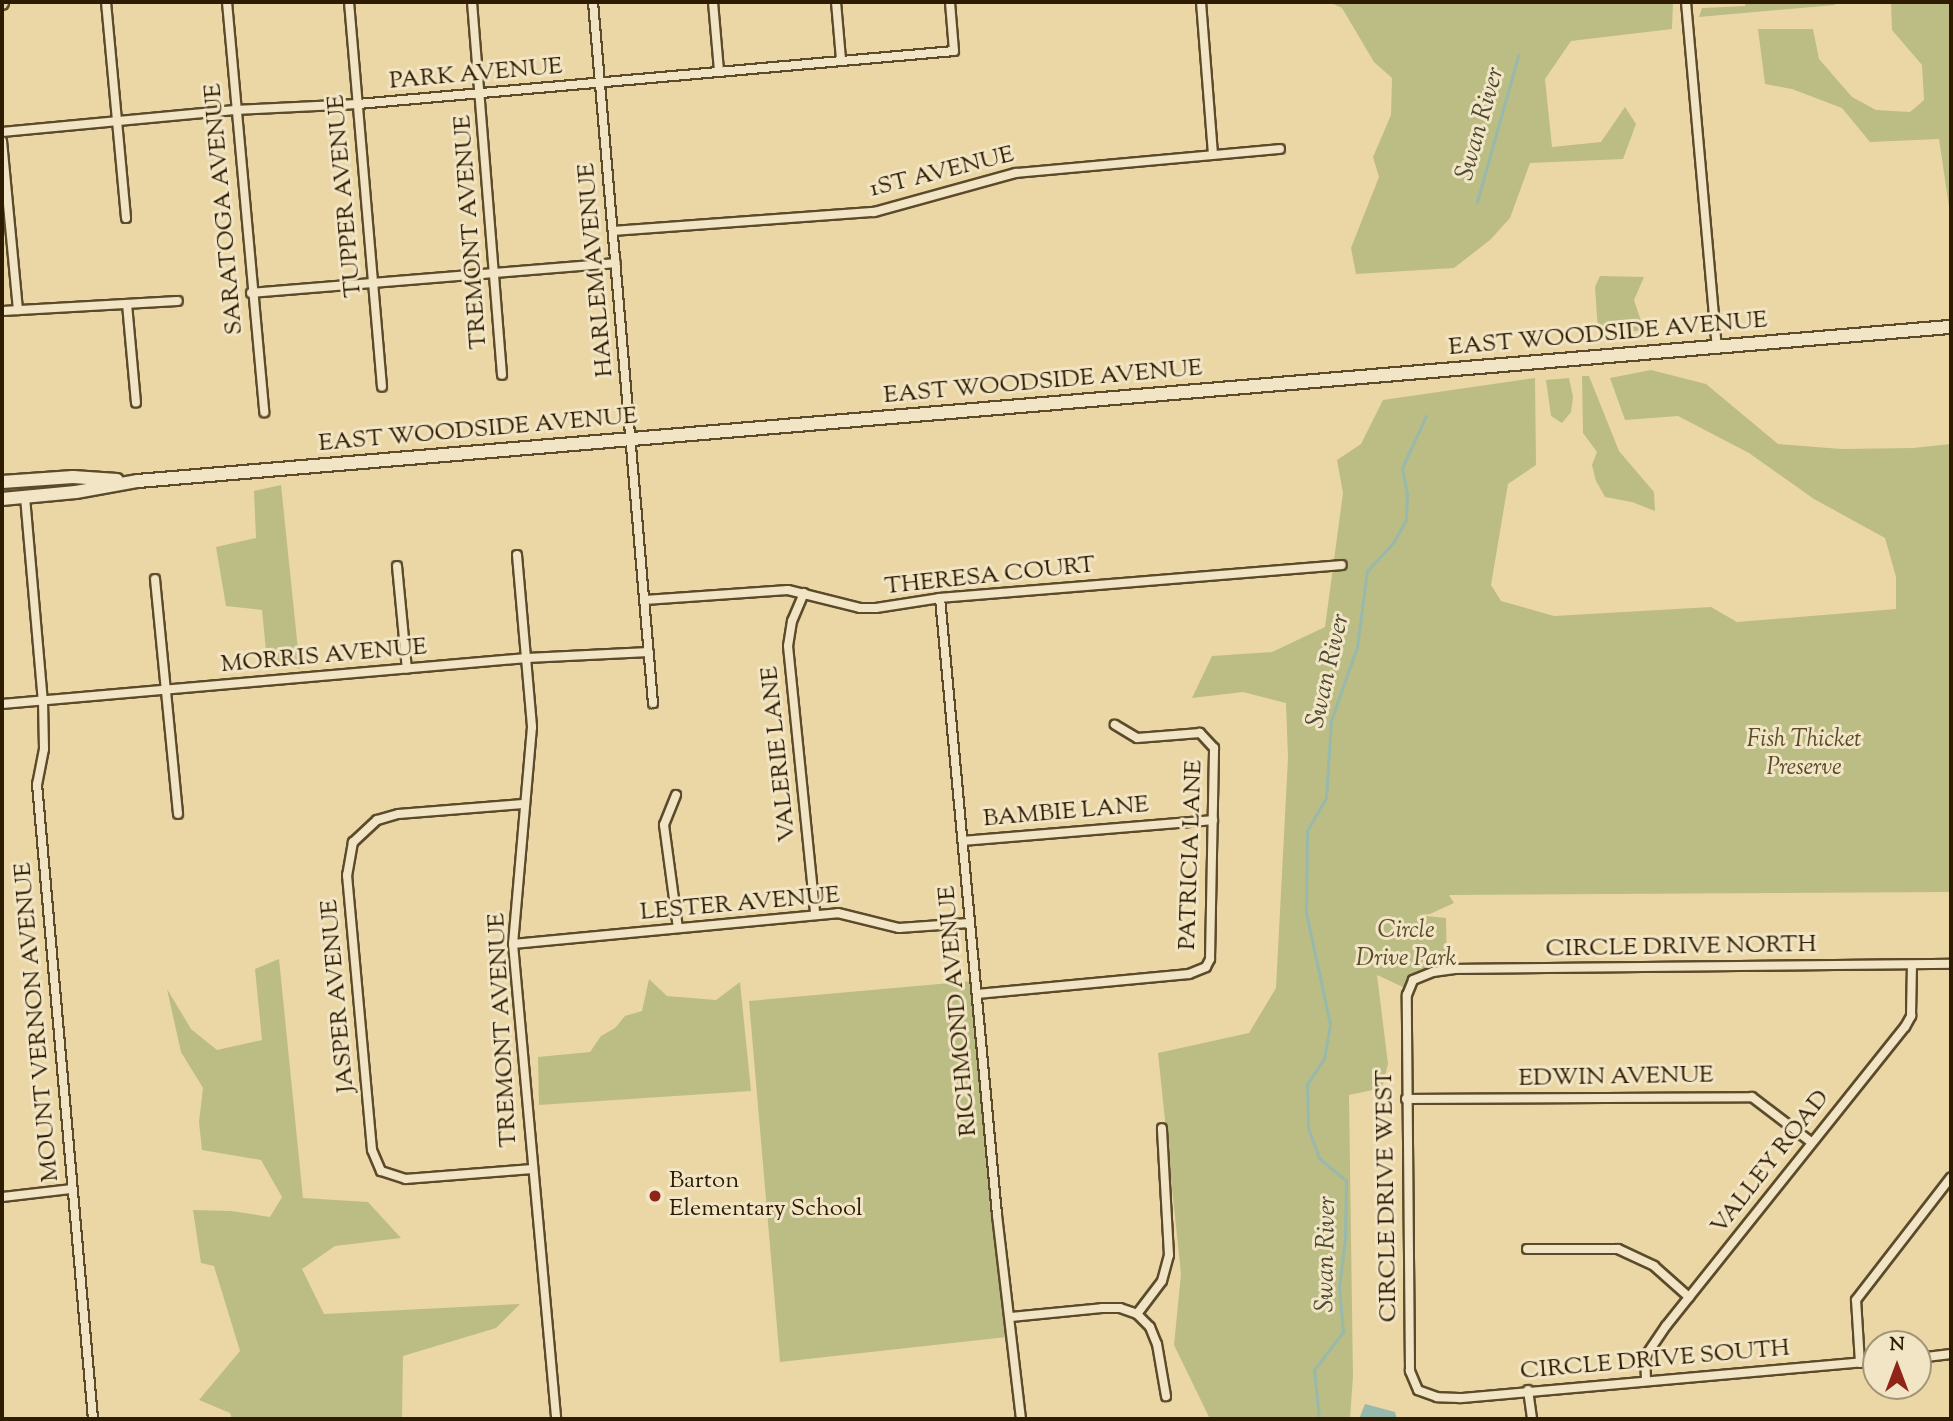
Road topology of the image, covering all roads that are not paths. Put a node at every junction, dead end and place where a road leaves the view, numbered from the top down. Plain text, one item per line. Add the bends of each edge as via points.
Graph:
1 (106, 2) edge
2 (227, 2) edge
3 (349, 2) edge
4 (472, 2) edge
5 (593, 2) edge
6 (713, 2) edge
7 (836, 2) edge
8 (950, 2) edge
9 (1201, 2) edge
10 (1685, 2) edge
11 (841, 59) junction
12 (719, 71) junction
13 (600, 83) junction
14 (481, 94) junction
15 (358, 104) junction
16 (236, 110) junction
17 (116, 121) junction
18 (2, 132) edge
19 (2, 141) edge
20 (1280, 149) dead end
21 (1213, 154) junction
22 (127, 218) dead end
23 (613, 231) junction
24 (616, 263) junction
25 (494, 272) junction
26 (372, 284) junction
27 (251, 293) junction
28 (178, 301) dead end
29 (127, 304) junction
30 (18, 310) junction
31 (2, 311) edge
32 (1951, 327) edge
33 (1717, 347) junction
34 (502, 375) dead end
35 (382, 387) dead end
36 (136, 403) dead end
37 (264, 412) dead end
38 (630, 439) junction
39 (138, 481) junction
40 (2, 482) edge
41 (25, 497) junction
42 (2, 499) edge
43 (517, 555) dead end
44 (1342, 565) dead end
45 (397, 566) dead end
46 (155, 579) dead end
47 (804, 593) junction
48 (940, 598) junction
49 (645, 600) junction
50 (649, 652) junction
51 (527, 658) junction
52 (407, 669) junction
53 (165, 690) junction
54 (43, 701) junction
55 (653, 703) dead end
56 (2, 704) edge
57 (1115, 725) dead end
58 (676, 795) dead end
59 (523, 804) junction
60 (178, 814) dead end
61 (1213, 820) junction
62 (963, 841) junction
63 (815, 914) junction
64 (969, 923) junction
65 (678, 928) junction
66 (513, 943) junction
67 (1951, 964) edge
68 (1912, 965) junction
69 (1413, 980) joint
70 (977, 994) junction
71 (1406, 1099) junction
72 (1162, 1128) dead end
73 (1811, 1142) junction
74 (532, 1169) junction
75 (1951, 1177) edge
76 (71, 1189) junction
77 (2, 1197) edge
78 (1527, 1249) dead end
79 (1689, 1297) junction
80 (1137, 1314) junction
81 (1011, 1317) junction
82 (1951, 1354) edge
83 (1932, 1356) edge
84 (1860, 1363) joint
85 (1646, 1380) junction
86 (1528, 1390) junction
87 (1166, 1396) dead end
88 (1437, 1397) joint
89 (93, 1419) edge
90 (556, 1419) edge
91 (1021, 1419) edge
92 (1532, 1419) edge

1 - 17 street
2 - 16 street, SARATOGA AVENUE
3 - 15 street, TUPPER AVENUE
4 - 14 street, TREMONT AVENUE
5 - 13 street, HARLEM AVENUE
6 - 12 street
7 - 11 street
8 - 11 street, PARK AVENUE via 954,51
9 - 21 street
10 - 33 street
11 - 12 street, PARK AVENUE
12 - 13 street, PARK AVENUE
13 - 14 street, PARK AVENUE
13 - 23 street, HARLEM AVENUE
14 - 15 street, PARK AVENUE
14 - 25 street, TREMONT AVENUE
15 - 16 street, PARK AVENUE
15 - 26 street, TUPPER AVENUE
16 - 17 street, PARK AVENUE
16 - 27 street, SARATOGA AVENUE
17 - 18 street, PARK AVENUE
17 - 22 street
19 - 30 street
20 - 21 street, 1ST AVENUE
21 - 23 street, 1ST AVENUE via 1016,173 873,212
23 - 24 street, HARLEM AVENUE
24 - 25 street
24 - 38 street, HARLEM AVENUE
25 - 26 street
25 - 34 street, TREMONT AVENUE
26 - 27 street
26 - 35 street, TUPPER AVENUE
27 - 37 street, SARATOGA AVENUE
28 - 29 street
29 - 30 street
29 - 36 street
30 - 31 street
32 - 33 main road, EAST WOODSIDE AVENUE
33 - 38 main road, EAST WOODSIDE AVENUE
38 - 39 main road, EAST WOODSIDE AVENUE
38 - 49 street, HARLEM AVENUE
39 - 40 main road, EAST WOODSIDE AVENUE via 73,477
39 - 41 main road, EAST WOODSIDE AVENUE
41 - 42 main road, EAST WOODSIDE AVENUE
41 - 54 street, MOUNT VERNON AVENUE
43 - 51 street, TREMONT AVENUE
44 - 48 street, THERESA COURT
45 - 52 street
46 - 53 street
47 - 48 street, THERESA COURT via 860,608
47 - 49 street, THERESA COURT
47 - 63 street, VALERIE LANE via 788,646
48 - 62 street, RICHMOND AVENUE
49 - 50 street, HARLEM AVENUE
50 - 51 street, MORRIS AVENUE
50 - 55 street, HARLEM AVENUE
51 - 52 street, MORRIS AVENUE
51 - 59 street, TREMONT AVENUE via 532,727
52 - 53 street, MORRIS AVENUE
53 - 54 street, MORRIS AVENUE
53 - 60 street
54 - 56 street, MORRIS AVENUE
54 - 76 street, MOUNT VERNON AVENUE via 44,748 37,784
57 - 61 street, PATRICIA LANE via 1136,738 1190,732 1208,738 1216,760
58 - 65 street via 664,825
59 - 66 street, TREMONT AVENUE
59 - 74 street, JASPER AVENUE via 398,814 377,820 353,842 347,876 372,1150 381,1171 406,1179
61 - 62 street, BAMBIE LANE
61 - 70 street, PATRICIA LANE via 1211,946 1206,967 1189,974
62 - 64 street, RICHMOND AVENUE
63 - 64 street, LESTER AVENUE via 850,914 899,928
63 - 65 street, LESTER AVENUE
64 - 70 street, RICHMOND AVENUE
65 - 66 street, LESTER AVENUE
66 - 74 street, TREMONT AVENUE
67 - 68 street, CIRCLE DRIVE NORTH
68 - 69 street, CIRCLE DRIVE NORTH via 1455,970
68 - 73 street, VALLEY ROAD via 1911,1016 1905,1027
69 - 71 street, CIRCLE DRIVE WEST via 1405,1015
70 - 81 street, RICHMOND AVENUE via 996,1214
71 - 73 street, EDWIN AVENUE via 1752,1097
71 - 88 street, CIRCLE DRIVE WEST via 1410,1371 1418,1390
72 - 80 street via 1169,1255 1162,1281
73 - 79 street, VALLEY ROAD
74 - 90 street, TREMONT AVENUE
75 - 84 street via 1860,1290 1856,1300
76 - 77 street
76 - 89 street, MOUNT VERNON AVENUE
78 - 79 street via 1618,1250 1654,1266
79 - 85 street, VALLEY ROAD via 1645,1357
80 - 81 street via 1102,1308
80 - 87 street via 1150,1327 1157,1344
81 - 91 street, RICHMOND AVENUE
82 - 83 street
84 - 85 street, CIRCLE DRIVE SOUTH
85 - 86 street, CIRCLE DRIVE SOUTH
86 - 88 street, CIRCLE DRIVE SOUTH
86 - 92 street

